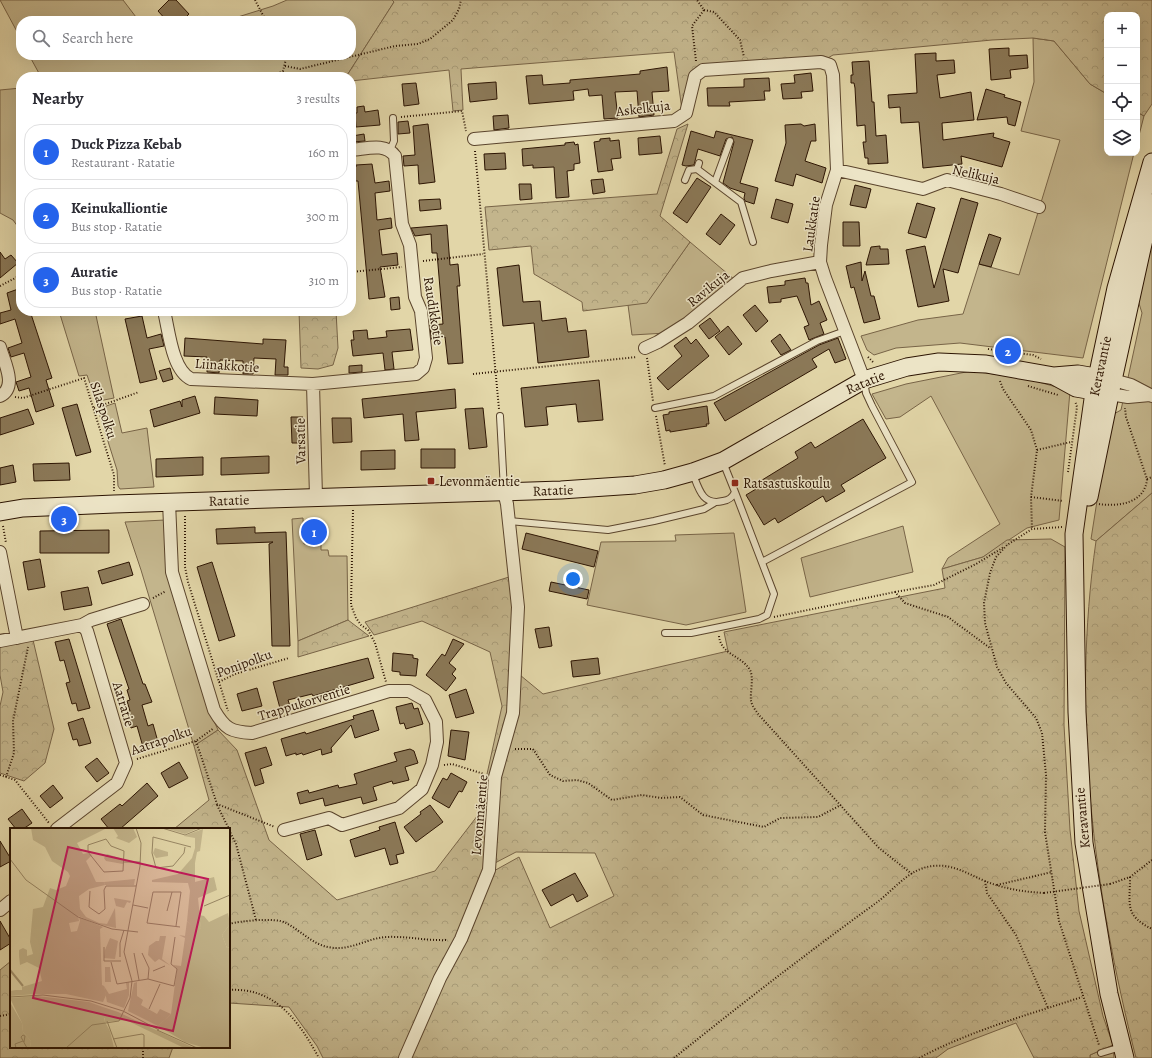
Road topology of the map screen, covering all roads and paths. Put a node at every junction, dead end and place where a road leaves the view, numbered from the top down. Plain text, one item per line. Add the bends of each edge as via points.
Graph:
1 (255, 0) edge
2 (460, 0) edge
3 (697, 0) edge
4 (704, 10) junction
5 (263, 16) edge
6 (356, 54) edge
7 (286, 60) edge
8 (330, 60) edge
9 (285, 66) junction
10 (746, 67) junction
11 (281, 72) edge
12 (698, 74) junction
13 (393, 118) joint
14 (474, 139) junction
15 (730, 141) dead end
16 (356, 150) edge
17 (390, 150) junction
18 (1152, 162) edge
19 (837, 170) junction
20 (684, 180) dead end
21 (715, 182) junction
22 (1152, 203) edge
23 (1039, 207) dead end
24 (753, 242) dead end
25 (820, 262) junction
26 (16, 278) edge
27 (0, 286) edge
28 (165, 316) edge
29 (845, 331) junction
30 (0, 348) edge
31 (864, 352) dead end
32 (641, 353) joint
33 (874, 363) dead end
34 (494, 373) junction
35 (473, 374) dead end
36 (864, 380) junction
37 (1006, 380) dead end
38 (313, 384) junction
39 (1025, 386) dead end
40 (1103, 386) junction
41 (139, 392) dead end
42 (3, 394) edge
43 (1152, 395) edge
44 (1061, 396) dead end
45 (1074, 398) dead end
46 (1125, 406) dead end
47 (94, 408) junction
48 (655, 408) dead end
49 (500, 416) joint
50 (1071, 442) junction
51 (1037, 450) junction
52 (723, 461) junction
53 (693, 472) junction
54 (1068, 476) dead end
55 (1152, 477) edge
56 (1146, 479) junction
57 (504, 492) junction
58 (735, 492) junction
59 (1031, 497) junction
60 (316, 498) junction
61 (1063, 501) dead end
62 (169, 502) junction
63 (714, 503) junction
64 (114, 504) junction
65 (1096, 504) dead end
66 (353, 510) dead end
67 (185, 515) dead end
68 (1, 518) edge
69 (509, 521) junction
70 (1065, 527) dead end
71 (1032, 529) junction
72 (1007, 545) junction
73 (3, 549) edge
74 (762, 562) junction
75 (177, 585) junction
76 (896, 592) junction
77 (143, 604) joint
78 (759, 619) junction
79 (82, 625) junction
80 (718, 629) junction
81 (665, 634) dead end
82 (31, 636) junction
83 (17, 638) junction
84 (0, 641) edge
85 (991, 649) junction
86 (289, 658) dead end
87 (219, 682) junction
88 (207, 688) junction
89 (389, 691) junction
90 (222, 723) junction
91 (196, 741) junction
92 (503, 751) junction
93 (126, 762) junction
94 (432, 765) junction
95 (0, 775) edge
96 (6, 777) junction
97 (495, 777) junction
98 (217, 804) junction
99 (841, 805) junction
100 (53, 828) edge
101 (59, 828) edge
102 (229, 828) edge
103 (284, 830) joint
104 (230, 831) edge
105 (1152, 860) edge
106 (1052, 872) junction
107 (912, 874) junction
108 (1130, 877) junction
109 (985, 881) junction
110 (996, 885) junction
111 (10, 902) edge
112 (0, 910) edge
113 (256, 920) junction
114 (230, 924) edge
115 (1152, 929) edge
116 (461, 939) junction
117 (230, 990) edge
118 (1083, 997) junction
119 (1048, 1008) junction
120 (10, 1014) edge
121 (0, 1016) edge
122 (1123, 1052) edge
123 (1101, 1053) joint
124 (319, 1058) edge
125 (405, 1058) edge
126 (674, 1058) edge
127 (919, 1058) edge

1 - 5 path
2 - 6 path via 459,9 453,20 430,39 418,44
3 - 4 path
4 - 10 path via 714,12 740,40
4 - 12 path via 692,26
7 - 9 path
8 - 9 path via 300,69
9 - 11 path
10 - 12 street via 703,70
10 - 19 street, Laukkatie via 821,62 830,65 833,75
12 - 14 street, Askelkuja via 695,76 686,114 674,121
13 - 14 path via 462,111 466,131
13 - 17 lane via 394,141
14 - 34 path
15 - 21 lane
16 - 17 street via 382,147
17 - 38 street, Raudikkotie via 395,156 402,224 410,245 415,297 421,311 426,358 423,368 416,374
18 - 40 street, Keravantie via 1116,288
19 - 23 street, Nelikuja via 923,189 947,180
19 - 25 street, Laukkatie via 826,205
20 - 21 lane via 689,170 698,166
21 - 24 lane via 741,202
22 - 40 street, Keravantie
25 - 29 street, Laukkatie
25 - 32 street, Ravikuja via 743,278 688,323
26 - 27 path
28 - 38 street, Liinakkotie via 178,368 184,376 191,379
29 - 36 street, Laukkatie
29 - 48 lane via 817,341 714,396
30 - 42 street via 9,379 9,388
31 - 33 path
32 - 34 path
34 - 35 path
34 - 49 path
36 - 40 street, Ratatie via 894,370 939,362 986,364 1054,376 1078,374
36 - 52 street, Ratatie
36 - 74 lane via 872,406 912,482
37 - 51 path via 1000,379 1003,389 1031,430
38 - 60 street, Varsatie
39 - 44 path
40 - 43 street via 1131,385
40 - 122 street, Keravantie via 1076,574 1076,712 1084,843 1108,986
41 - 47 path
42 - 47 path, Silaspolku via 23,398 84,378
45 - 50 path via 1077,407
46 - 56 path via 1126,417
47 - 64 path, Silaspolku via 114,475
49 - 57 lane, Levonmäentie
50 - 51 path
50 - 54 path
51 - 59 path
52 - 53 street, Ratatie
52 - 58 lane
53 - 57 street, Ratatie via 635,485
53 - 63 lane via 698,489 708,501
55 - 56 path
56 - 65 path via 1146,486 1133,501 1121,506
57 - 60 street, Ratatie
57 - 69 street, Levonmäentie
58 - 63 lane via 728,500
58 - 74 lane
59 - 61 path
59 - 71 path
60 - 62 street, Ratatie
62 - 64 street, Ratatie
62 - 75 street via 172,572
63 - 69 lane via 704,509 608,530
64 - 68 street, Ratatie via 23,508
66 - 89 path via 351,605 356,618 368,630 375,643
67 - 87 path via 185,566
68 - 73 path
69 - 92 street, Levonmäentie via 518,607 514,713
70 - 71 path
71 - 72 path
72 - 76 path via 934,585
72 - 85 path via 996,557 985,588 984,603
73 - 83 street
74 - 78 lane via 774,594 767,615
75 - 77 path
75 - 88 street
76 - 78 path
76 - 85 path via 904,603 948,617
77 - 79 street
78 - 80 lane
79 - 82 street
79 - 93 street, Aatratie via 87,631
80 - 81 lane via 691,634
80 - 99 path via 720,642 726,652 742,661 750,671 751,703 759,715
82 - 83 street
82 - 96 path via 12,721 14,753
83 - 84 street
85 - 106 path via 997,668 1006,683 1036,718 1042,733 1046,775 1046,832
86 - 87 path, Ponipolku via 235,674
87 - 88 path, Ponipolku
87 - 90 path via 229,713
88 - 90 street via 214,710
89 - 90 street, Trappukorventie via 252,733 236,732
89 - 94 street, Trappukorventie via 409,691 425,700 436,722 437,742
90 - 91 path, Aatrapolku
91 - 93 path, Aatrapolku
91 - 98 path
92 - 97 street, Levonmäentie
92 - 99 path via 534,749 550,775 563,781 577,780 588,783 612,800 642,796 680,797 703,815 764,827 780,818 818,816
93 - 101 street via 117,782
94 - 97 path via 452,764
94 - 103 street, Trappukorventie via 422,789 399,808 342,825 329,818
95 - 96 path
96 - 100 path via 15,780
97 - 116 street, Levonmäentie via 489,870
98 - 102 path
98 - 103 path
99 - 107 path via 879,848
104 - 113 path via 236,844
105 - 108 path
106 - 110 path
106 - 118 path via 1060,921
107 - 109 path via 932,866 947,866
107 - 126 path
108 - 110 path, bridge via 1110,884 1044,894 1022,892
108 - 115 path via 1130,911 1138,922
109 - 110 path
109 - 119 path via 987,894 1016,935
111 - 112 street
113 - 114 path
113 - 116 path via 285,922 327,947 347,948 385,936 434,941
116 - 125 street, Levonmäentie via 440,978
117 - 124 path via 265,995 285,1008 305,1032
118 - 119 path
118 - 123 path
119 - 127 path via 945,1044
120 - 121 path
122 - 123 lane

